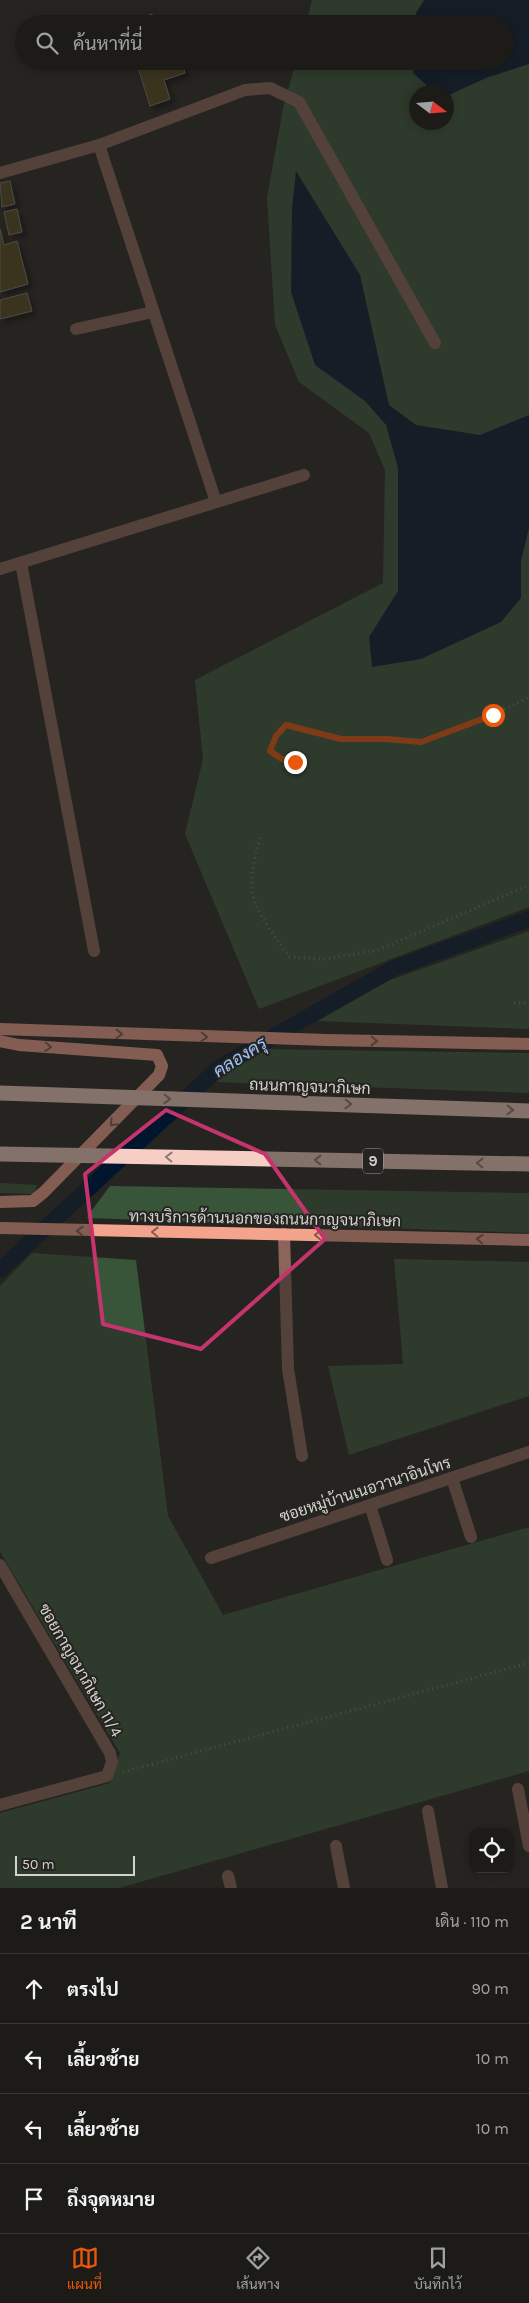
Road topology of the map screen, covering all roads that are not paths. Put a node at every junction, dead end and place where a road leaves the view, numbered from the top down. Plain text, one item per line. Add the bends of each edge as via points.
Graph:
1 (99, 145) junction
2 (0, 173) edge
3 (153, 312) junction
4 (76, 329) dead end
5 (435, 343) dead end
6 (304, 475) dead end
7 (216, 502) junction
8 (21, 563) junction
9 (0, 569) edge
10 (94, 951) dead end
11 (0, 1030) edge
12 (0, 1041) edge
13 (529, 1044) edge
14 (0, 1093) edge
15 (529, 1111) edge
16 (0, 1154) edge
17 (529, 1164) edge
18 (0, 1202) edge
19 (0, 1228) edge
20 (284, 1234) junction
21 (529, 1240) edge
22 (529, 1452) edge
23 (302, 1456) dead end
24 (452, 1478) junction
25 (370, 1505) junction
26 (471, 1537) dead end
27 (212, 1558) dead end
28 (387, 1560) dead end
29 (0, 1565) edge
30 (518, 1789) dead end
31 (0, 1805) edge
32 (428, 1811) dead end
33 (336, 1846) dead end
34 (529, 1846) edge
35 (344, 1888) edge
36 (442, 1888) edge

1 - 2 street
1 - 3 street
1 - 5 street via 245,90 270,88 299,102
3 - 4 street
3 - 7 street
6 - 7 street
7 - 8 street
8 - 9 street
8 - 10 street
11 -> 13 main road
12 -> 18 main road via 157,1055 162,1066 160,1076 44,1192 33,1201
14 -> 15 highway, ถนนกาญจนาภิเษก
17 -> 16 highway, 9
20 -> 19 main road, ทางบริการด้านนอกของถนนกาญจนาภิเษก
21 -> 20 main road, ทางบริการด้านนอกของถนนกาญจนาภิเษก
20 - 23 street via 288,1369
22 - 24 street, ซอยหมู่บ้านเนอวานาอินโทร
24 - 25 street, ซอยหมู่บ้านเนอวานาอินโทร
24 - 26 street
25 - 27 street, ซอยหมู่บ้านเนอวานาอินโทร
25 - 28 street
29 - 31 street, ซอยกาญจนาภิเษก 11/4 via 110,1753 112,1762 107,1776
30 - 34 street
32 - 36 street
33 - 35 street

